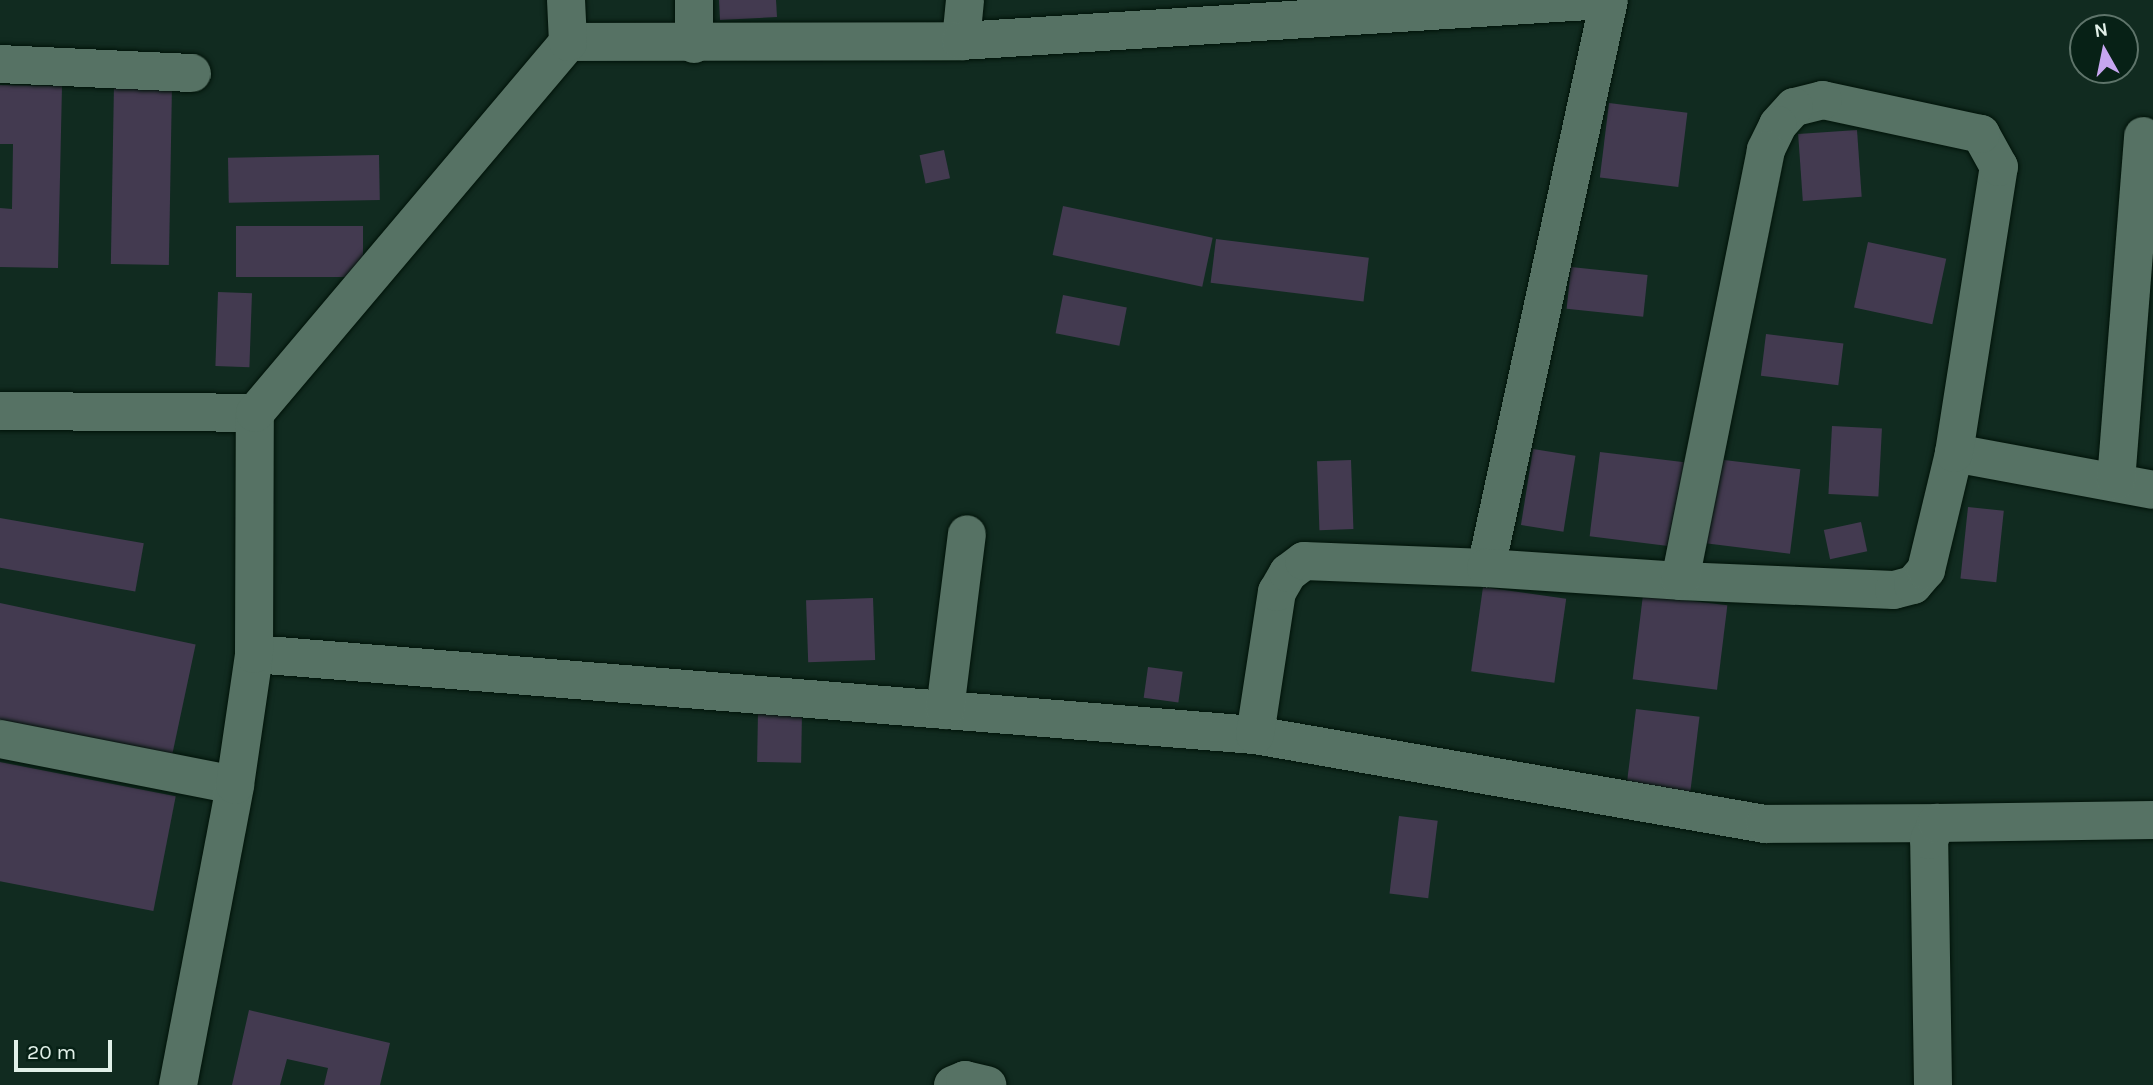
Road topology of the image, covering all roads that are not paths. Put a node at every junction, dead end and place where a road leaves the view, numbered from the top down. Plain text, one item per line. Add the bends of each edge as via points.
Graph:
1 (566, 0) edge
2 (694, 0) edge
3 (965, 0) edge
4 (1607, 0) edge
5 (961, 41) junction
6 (568, 42) junction
7 (694, 44) junction
8 (0, 64) edge
9 (192, 73) dead end
10 (2143, 136) dead end
11 (0, 411) edge
12 (255, 413) junction
13 (1954, 453) junction
14 (2116, 481) junction
15 (2153, 490) edge
16 (967, 534) dead end
17 (1486, 568) junction
18 (1680, 581) junction
19 (254, 654) junction
20 (945, 710) junction
21 (1255, 735) junction
22 (0, 739) edge
23 (235, 785) junction
24 (2153, 820) edge
25 (1937, 823) junction
26 (178, 1085) edge
27 (953, 1085) edge
28 (987, 1085) edge
29 (1933, 1085) edge

1 - 6 street
2 - 7 street
3 - 5 street
4 - 5 street
4 - 17 street
5 - 7 street
6 - 7 street
6 - 12 street
8 - 9 street
10 - 14 street
11 - 12 street
12 - 19 street
13 - 14 street
13 - 18 street via 1926,570 1913,585 1894,590
13 - 18 street via 1999,167 1982,134 1823,100 1794,107 1778,125 1766,150
14 - 15 street
16 - 20 street
17 - 18 street
17 - 21 street via 1304,561 1288,573 1277,592
19 - 20 street
19 - 23 street
20 - 21 street
21 - 25 street via 1765,824
22 - 23 street
23 - 26 street
24 - 25 street
25 - 29 street via 1929,839
27 - 28 street via 965,1080

